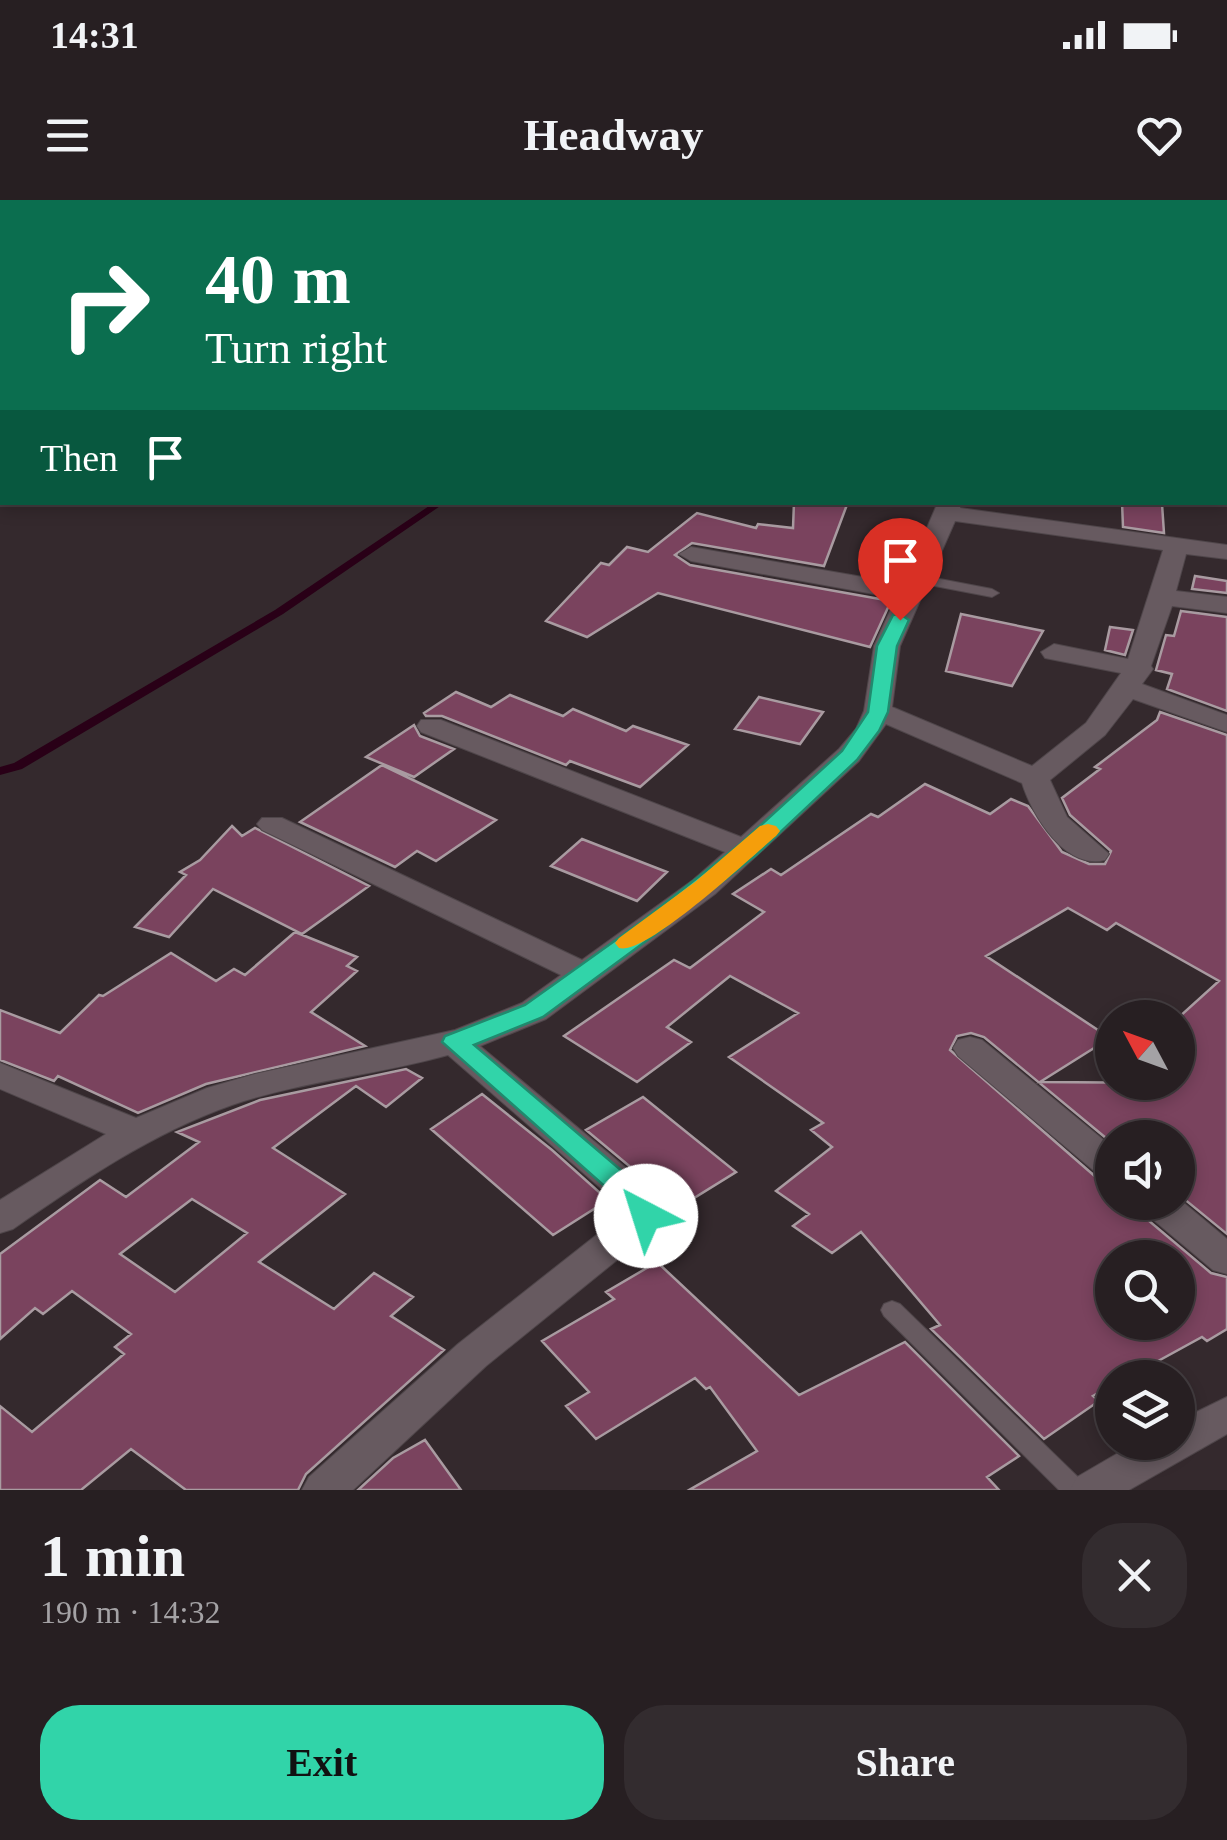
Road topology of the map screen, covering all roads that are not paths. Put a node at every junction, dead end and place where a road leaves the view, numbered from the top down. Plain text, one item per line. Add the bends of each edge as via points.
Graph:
1 (948, 508) edge
2 (1176, 548) junction
3 (1227, 552) edge
4 (692, 554) dead end
5 (916, 586) junction
6 (992, 592) dead end
7 (1162, 597) junction
8 (1227, 605) edge
9 (1054, 652) dead end
10 (1134, 679) junction
11 (878, 712) junction
12 (1227, 724) edge
13 (431, 726) dead end
14 (1035, 778) junction
15 (272, 824) dead end
16 (748, 850) junction
17 (1094, 854) dead end
18 (585, 974) junction
19 (454, 1042) junction
20 (970, 1048) dead end
21 (0, 1075) edge
22 (134, 1130) junction
23 (1095, 1152) edge
24 (0, 1218) edge
25 (1179, 1220) edge
26 (1227, 1260) edge
27 (892, 1310) dead end
28 (1227, 1414) edge
29 (1195, 1432) edge
30 (1144, 1460) edge
31 (324, 1490) edge
32 (1074, 1490) edge
33 (1092, 1490) edge

1 - 2 street
1 - 5 street
2 - 3 street
2 - 7 street
4 - 5 street
5 - 6 lane
5 - 11 street via 887,646
7 - 8 street
7 - 10 street
9 - 10 street
10 - 12 street
10 - 14 street via 1093,734
11 - 14 street
11 - 16 street via 849,755
13 - 16 street
14 - 17 street via 1053,821 1067,839
15 - 18 street
16 - 18 street
18 - 19 street via 534,1011
19 - 22 street via 252,1086
19 - 31 street via 637,1198 646,1216 472,1354
20 - 23 street
21 - 22 street
22 - 24 street
25 - 26 street
27 - 32 lane
28 - 29 street
30 - 33 street

